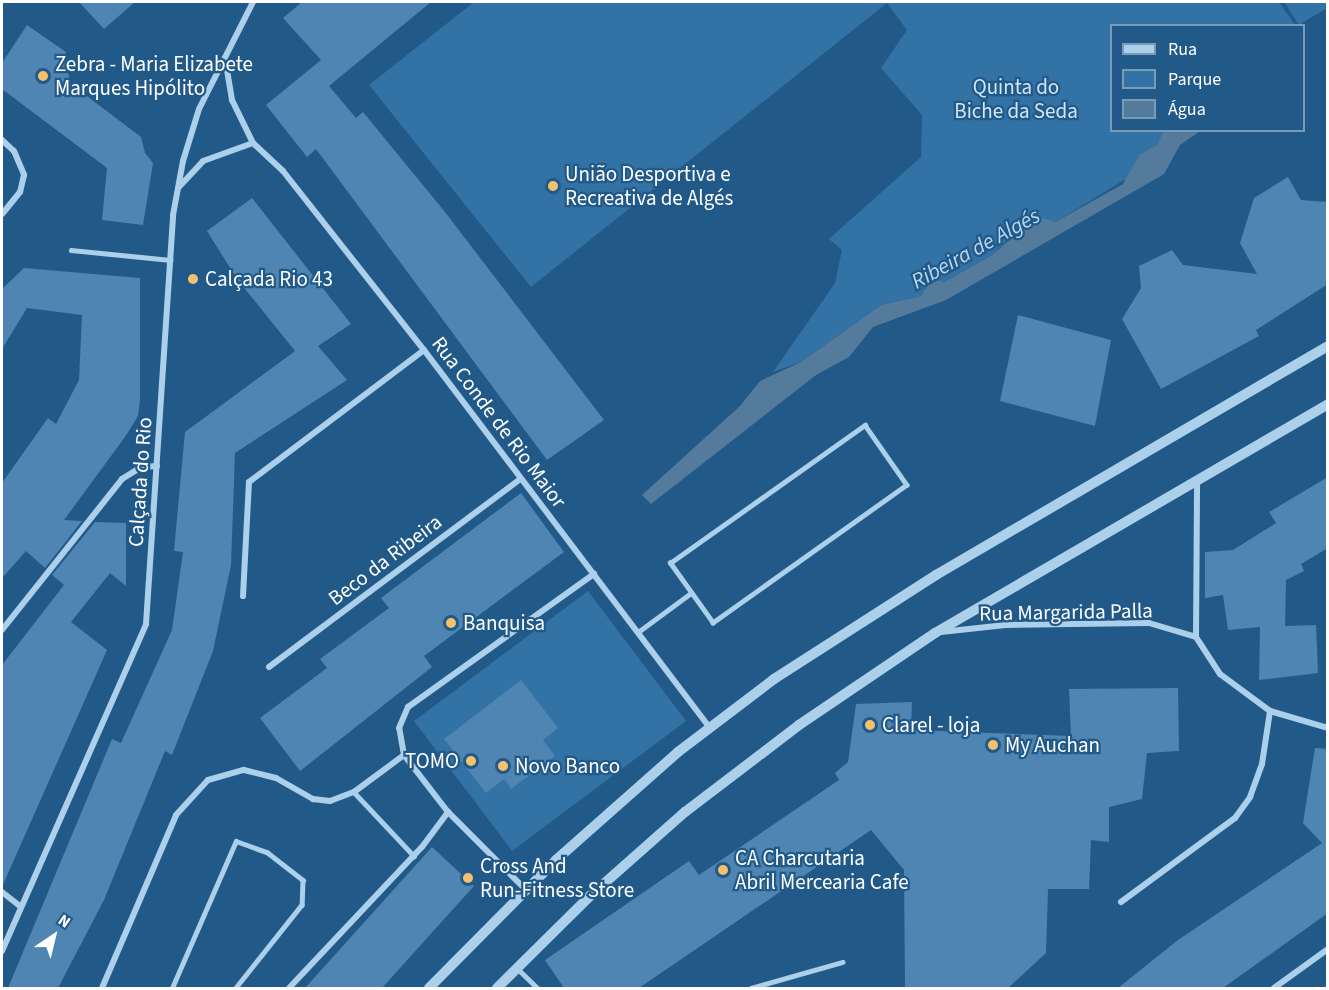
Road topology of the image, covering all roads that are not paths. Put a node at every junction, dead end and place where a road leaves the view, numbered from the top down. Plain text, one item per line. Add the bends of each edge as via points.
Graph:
1 (253, 2) edge
2 (224, 58) junction
3 (2, 140) edge
4 (253, 143) junction
5 (178, 188) junction
6 (2, 214) edge
7 (71, 250) dead end
8 (171, 260) junction
9 (1328, 346) edge
10 (424, 350) junction
11 (1328, 404) edge
12 (157, 466) junction
13 (520, 479) junction
14 (1197, 483) junction
15 (594, 574) junction
16 (691, 593) junction
17 (243, 596) dead end
18 (2, 630) edge
19 (638, 632) junction
20 (935, 633) junction
21 (1196, 637) junction
22 (269, 667) dead end
23 (1270, 711) junction
24 (710, 728) junction
25 (1328, 728) edge
26 (404, 755) junction
27 (354, 792) junction
28 (448, 812) junction
29 (414, 856) junction
30 (526, 890) junction
31 (2, 891) edge
32 (1121, 902) dead end
33 (21, 907) junction
34 (1328, 949) edge
35 (2, 951) edge
36 (842, 962) dead end
37 (516, 968) junction
38 (102, 988) edge
39 (172, 988) edge
40 (236, 988) edge
41 (290, 988) edge
42 (429, 988) edge
43 (497, 988) edge
44 (538, 988) edge
45 (751, 988) edge
46 (1274, 988) edge

1 - 2 street, Calçada do Rio
2 - 4 street via 232,100
2 - 5 street, Calçada do Rio via 189,137
3 - 6 street via 14,151 24,175 20,192
4 - 5 street via 203,161
4 - 10 street, Rua Conde de Rio Maior via 283,171
5 - 8 street, Calçada do Rio
7 - 8 lane
8 - 12 street, Calçada do Rio
9 - 24 street via 936,575 802,661
10 - 13 street, Rua Conde de Rio Maior
10 - 17 street via 249,482
11 - 14 street
12 - 18 street via 141,466 122,479
12 - 33 street, Calçada do Rio via 146,624
13 - 15 street, Rua Conde de Rio Maior
13 - 22 street, Beco da Ribeira
14 - 20 street
14 - 21 street
15 - 19 street, Rua Conde de Rio Maior
15 - 26 street via 408,706 399,728
16 - 16 lane via 713,623 907,485 865,426 670,563
16 - 19 lane
19 - 24 street, Rua Conde de Rio Maior
20 - 21 street, Rua Margarida Palla via 1006,626 1149,624
20 - 37 street via 799,725 685,812
21 - 23 street via 1220,674
23 - 25 street
23 - 32 street via 1262,764 1250,797 1234,818
24 - 30 street
26 - 27 street
26 - 28 street
27 - 29 lane
27 - 38 street via 330,801 313,800 276,778 244,770 208,780 176,815
28 - 29 street
28 - 30 street
29 - 41 street
30 - 42 street
31 - 33 street
33 - 35 street, Calçada do Rio
34 - 46 street
36 - 45 lane
37 - 43 street
37 - 44 lane
39 - 40 lane via 236,841 267,852 303,880 302,905

